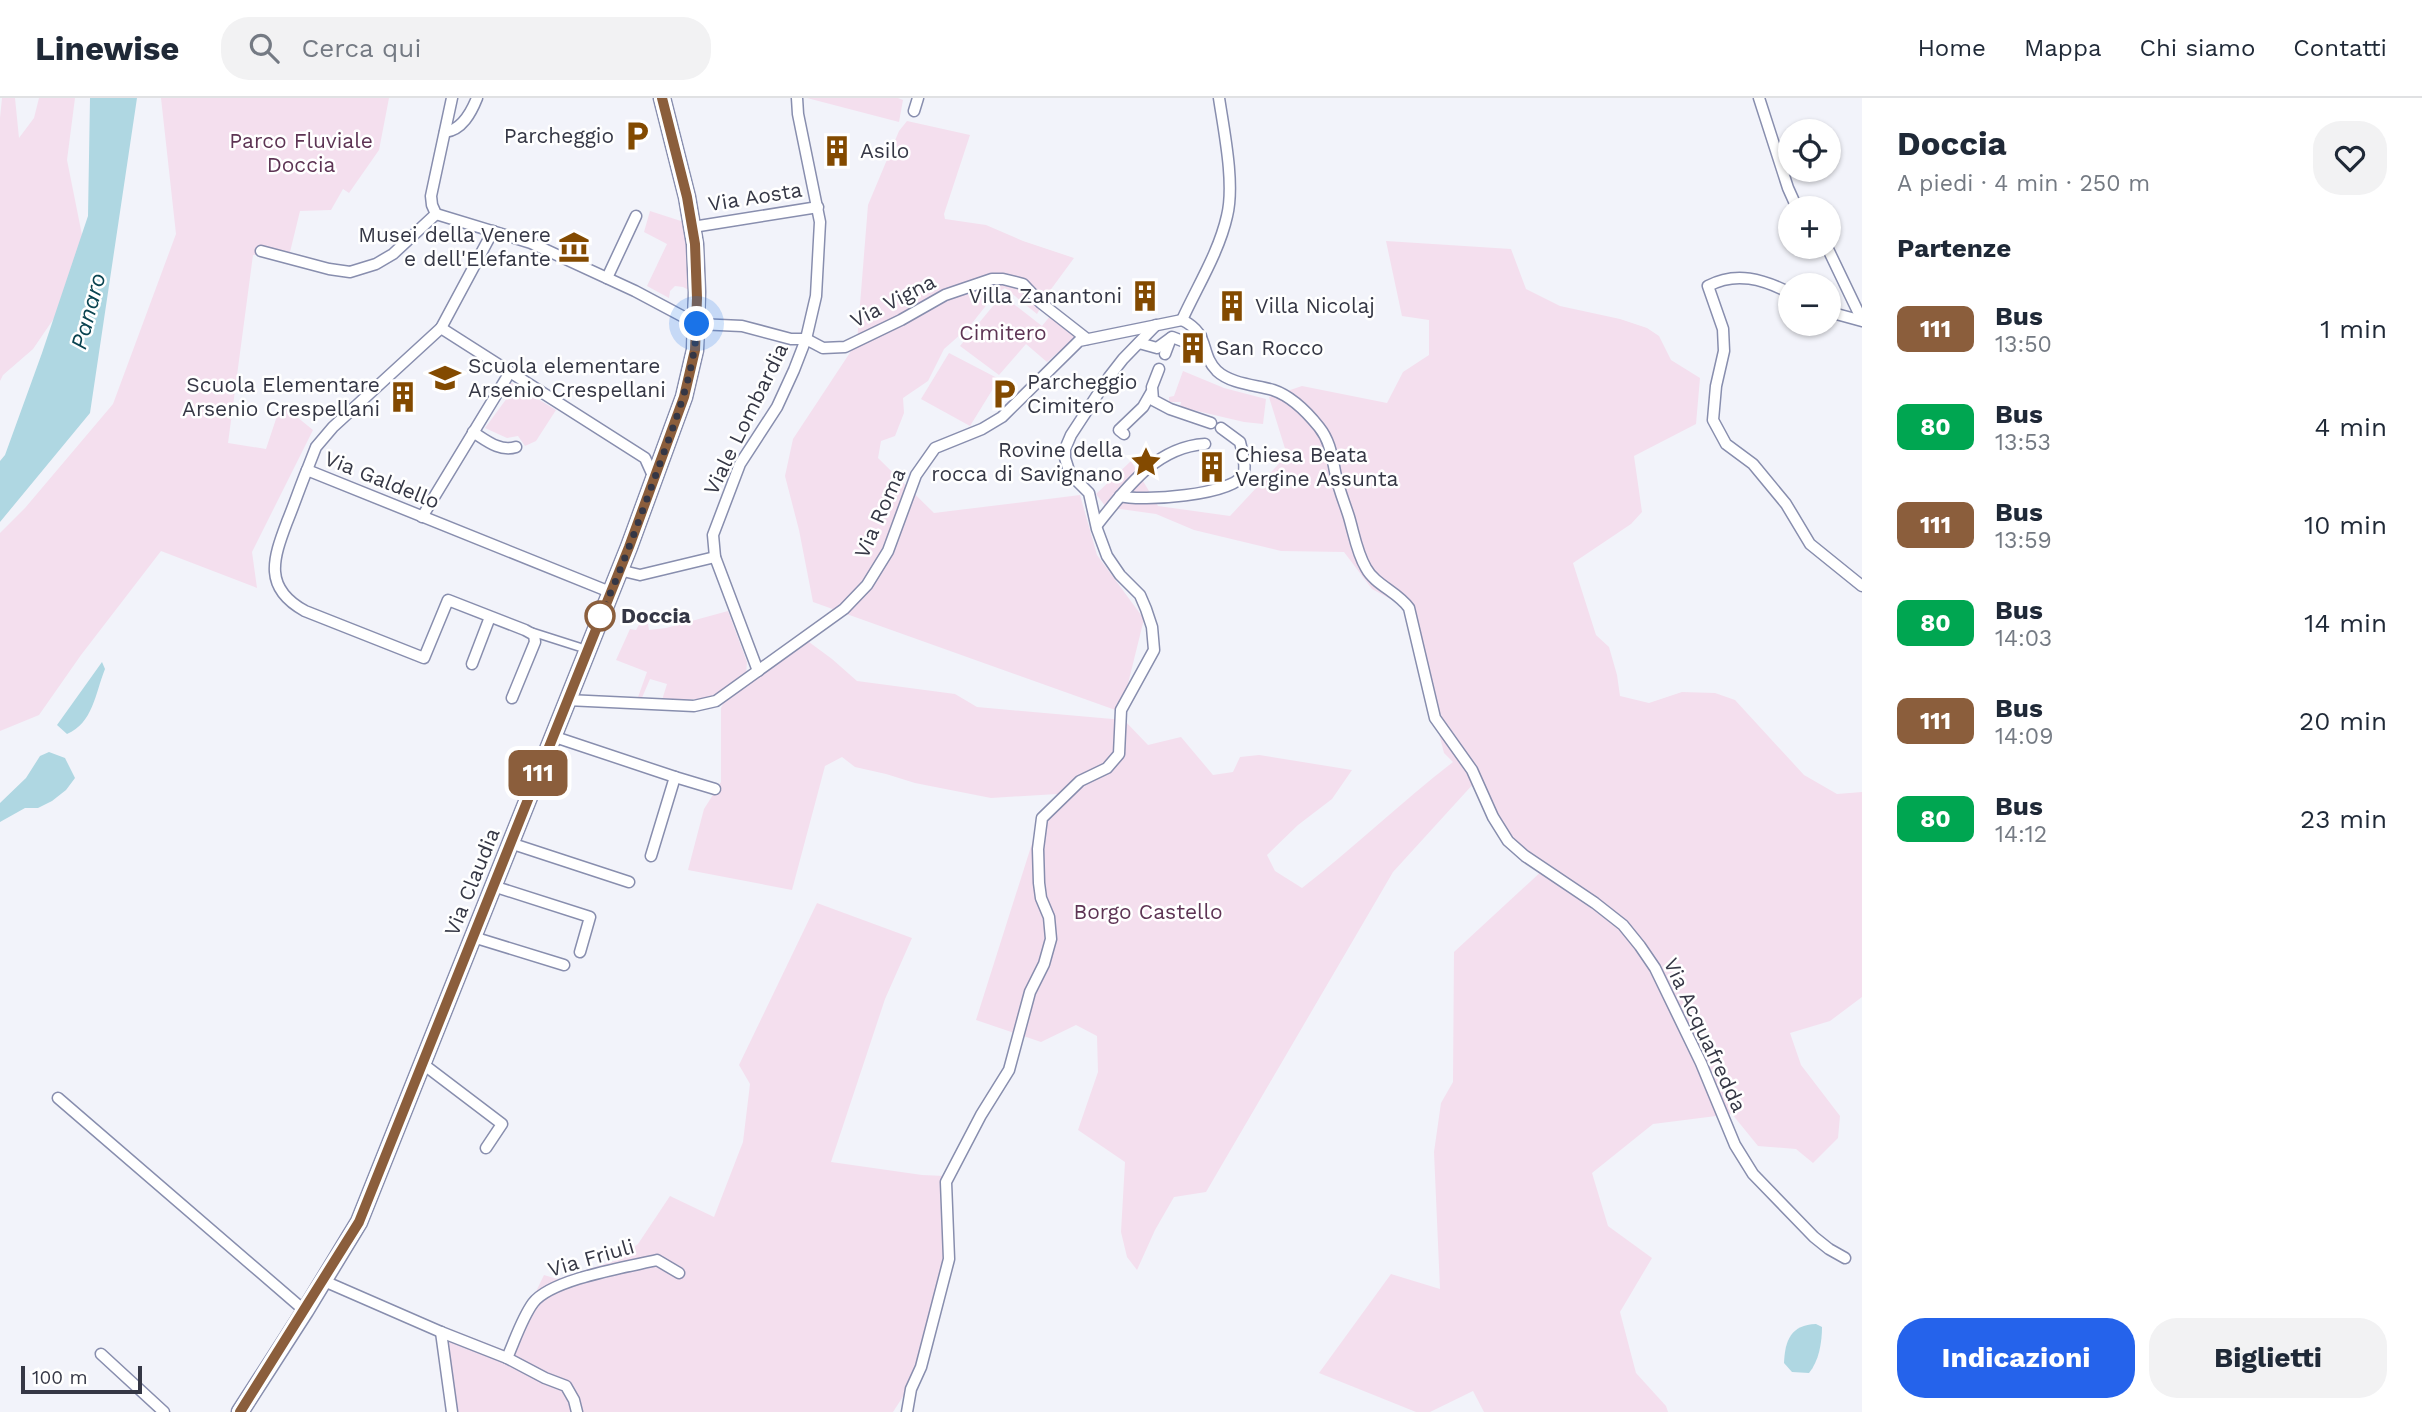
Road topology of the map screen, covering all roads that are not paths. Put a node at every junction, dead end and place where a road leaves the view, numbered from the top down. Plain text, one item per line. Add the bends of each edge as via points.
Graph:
1 (452, 98) edge
2 (477, 98) edge
3 (662, 98) edge
4 (797, 98) edge
5 (918, 98) edge
6 (1219, 98) edge
7 (1759, 98) edge
8 (914, 111) dead end
9 (445, 132) junction
10 (1792, 196) edge
11 (818, 207) junction
12 (436, 214) junction
13 (636, 216) dead end
14 (699, 226) dead end
15 (494, 232) junction
16 (261, 251) dead end
17 (1833, 259) edge
18 (607, 278) junction
19 (1778, 286) edge
20 (1841, 317) edge
21 (1182, 320) junction
22 (1862, 321) edge
23 (697, 324) junction
24 (1156, 325) junction
25 (442, 328) junction
26 (1201, 335) junction
27 (1172, 337) junction
28 (806, 339) junction
29 (1087, 339) junction
30 (1139, 343) junction
31 (1165, 354) dead end
32 (1159, 369) dead end
33 (510, 372) junction
34 (1151, 393) junction
35 (1211, 423) dead end
36 (1221, 428) dead end
37 (474, 432) junction
38 (1124, 434) dead end
39 (1205, 444) dead end
40 (516, 447) dead end
41 (662, 456) junction
42 (645, 458) junction
43 (307, 470) junction
44 (654, 478) junction
45 (1120, 496) junction
46 (422, 517) junction
47 (1097, 525) junction
48 (715, 557) junction
49 (619, 570) junction
50 (1862, 586) edge
51 (610, 592) junction
52 (490, 617) junction
53 (525, 630) junction
54 (579, 647) dead end
55 (472, 664) dead end
56 (758, 671) junction
57 (512, 698) dead end
58 (567, 700) junction
59 (552, 736) junction
60 (675, 777) junction
61 (715, 789) dead end
62 (510, 843) junction
63 (650, 856) dead end
64 (629, 882) dead end
65 (493, 886) junction
66 (473, 937) junction
67 (580, 952) dead end
68 (564, 965) dead end
69 (423, 1064) junction
70 (58, 1098) dead end
71 (486, 1148) dead end
72 (1845, 1258) dead end
73 (679, 1273) dead end
74 (324, 1281) junction
75 (305, 1311) junction
76 (441, 1332) junction
77 (101, 1354) dead end
78 (507, 1358) junction
79 (164, 1412) edge
80 (240, 1412) edge
81 (452, 1412) edge
82 (577, 1412) edge
83 (907, 1412) edge

1 - 9 street
2 - 9 street via 470,115 453,131
3 - 23 main road, Via Claudia via 694,236
4 - 11 street, Viale Lombardia
5 - 8 street
6 - 21 street via 1228,214
7 - 10 street
9 - 12 street via 431,196
11 - 14 street, Via Aosta
11 - 28 street, Viale Lombardia via 816,296
12 - 15 street
12 - 16 street via 393,254 350,272
13 - 18 street
15 - 18 street via 531,243
15 - 25 street
17 - 22 street
18 - 23 street
19 - 50 street via 1740,277 1708,286 1723,329 1724,351 1713,420 1726,444 1753,464 1786,504 1810,544
20 - 22 street
21 - 24 street, Via Roma
21 - 26 street
23 - 28 street, Via Vigna via 743,326
23 - 41 main road, Via Claudia via 684,397
24 - 29 street, Via Roma
24 - 30 street
25 - 33 street
25 - 43 street via 333,427 316,447
26 - 27 street via 1185,342
26 - 72 street, Via Acquafredda via 1217,370 1285,396 1324,434 1366,570 1409,608 1435,718 1472,770 1508,841 1623,925 1640,946 1655,968 1752,1174 1814,1237
27 - 30 street via 1157,348
27 - 31 street
28 - 29 street, Via Vigna via 823,348 845,347 945,295 992,279 1023,284
28 - 48 street, Viale Lombardia via 777,407 740,464 713,535
29 - 56 street, Via Roma via 1072,347 1002,416 935,448 916,475 888,551 867,584 845,610
30 - 47 street via 1109,377 1065,449 1066,466 1089,493
32 - 34 street
33 - 37 street
33 - 42 street
34 - 35 street via 1159,405
34 - 38 street via 1119,430
36 - 45 street via 1240,442 1245,470 1233,485 1158,497
37 - 40 street via 498,447
37 - 46 street
39 - 45 street via 1152,463
41 - 42 street
41 - 44 main road, Via Claudia
42 - 44 street
43 - 46 street, Via Galdello
43 - 52 street, Via Galdello via 274,565 276,581 293,604 424,658 448,600
44 - 49 main road, Via Claudia
45 - 47 street
46 - 51 street, Via Galdello
47 - 83 street via 1107,556 1140,595 1153,628 1154,650 1121,710 1119,754 1107,768 1080,781 1042,818 1039,883 1051,939 1030,992 1009,1070 946,1182 949,1259
48 - 49 street via 640,575
48 - 56 street
49 - 51 main road, Via Claudia
51 - 58 main road, Via Claudia
52 - 53 street, Via Galdello
52 - 55 street
53 - 54 street, Via Galdello
53 - 57 street via 534,635 535,642
56 - 58 street, Via Roma via 716,701 694,706
58 - 59 main road, Via Claudia
59 - 60 street
59 - 62 main road, Via Claudia
60 - 61 street
60 - 63 street
62 - 64 street
62 - 65 main road, Via Claudia
65 - 66 main road, Via Claudia
65 - 67 street via 590,917
66 - 68 street
66 - 69 main road, Via Claudia
69 - 71 street via 502,1124
69 - 74 main road, Via Claudia via 359,1222
70 - 75 street
73 - 78 street, Via Friuli via 657,1260 543,1292 532,1304
74 - 75 main road, Via Claudia
74 - 76 street
75 - 80 main road, Via Claudia
76 - 78 street
76 - 81 street
77 - 79 street
78 - 82 street via 566,1386

